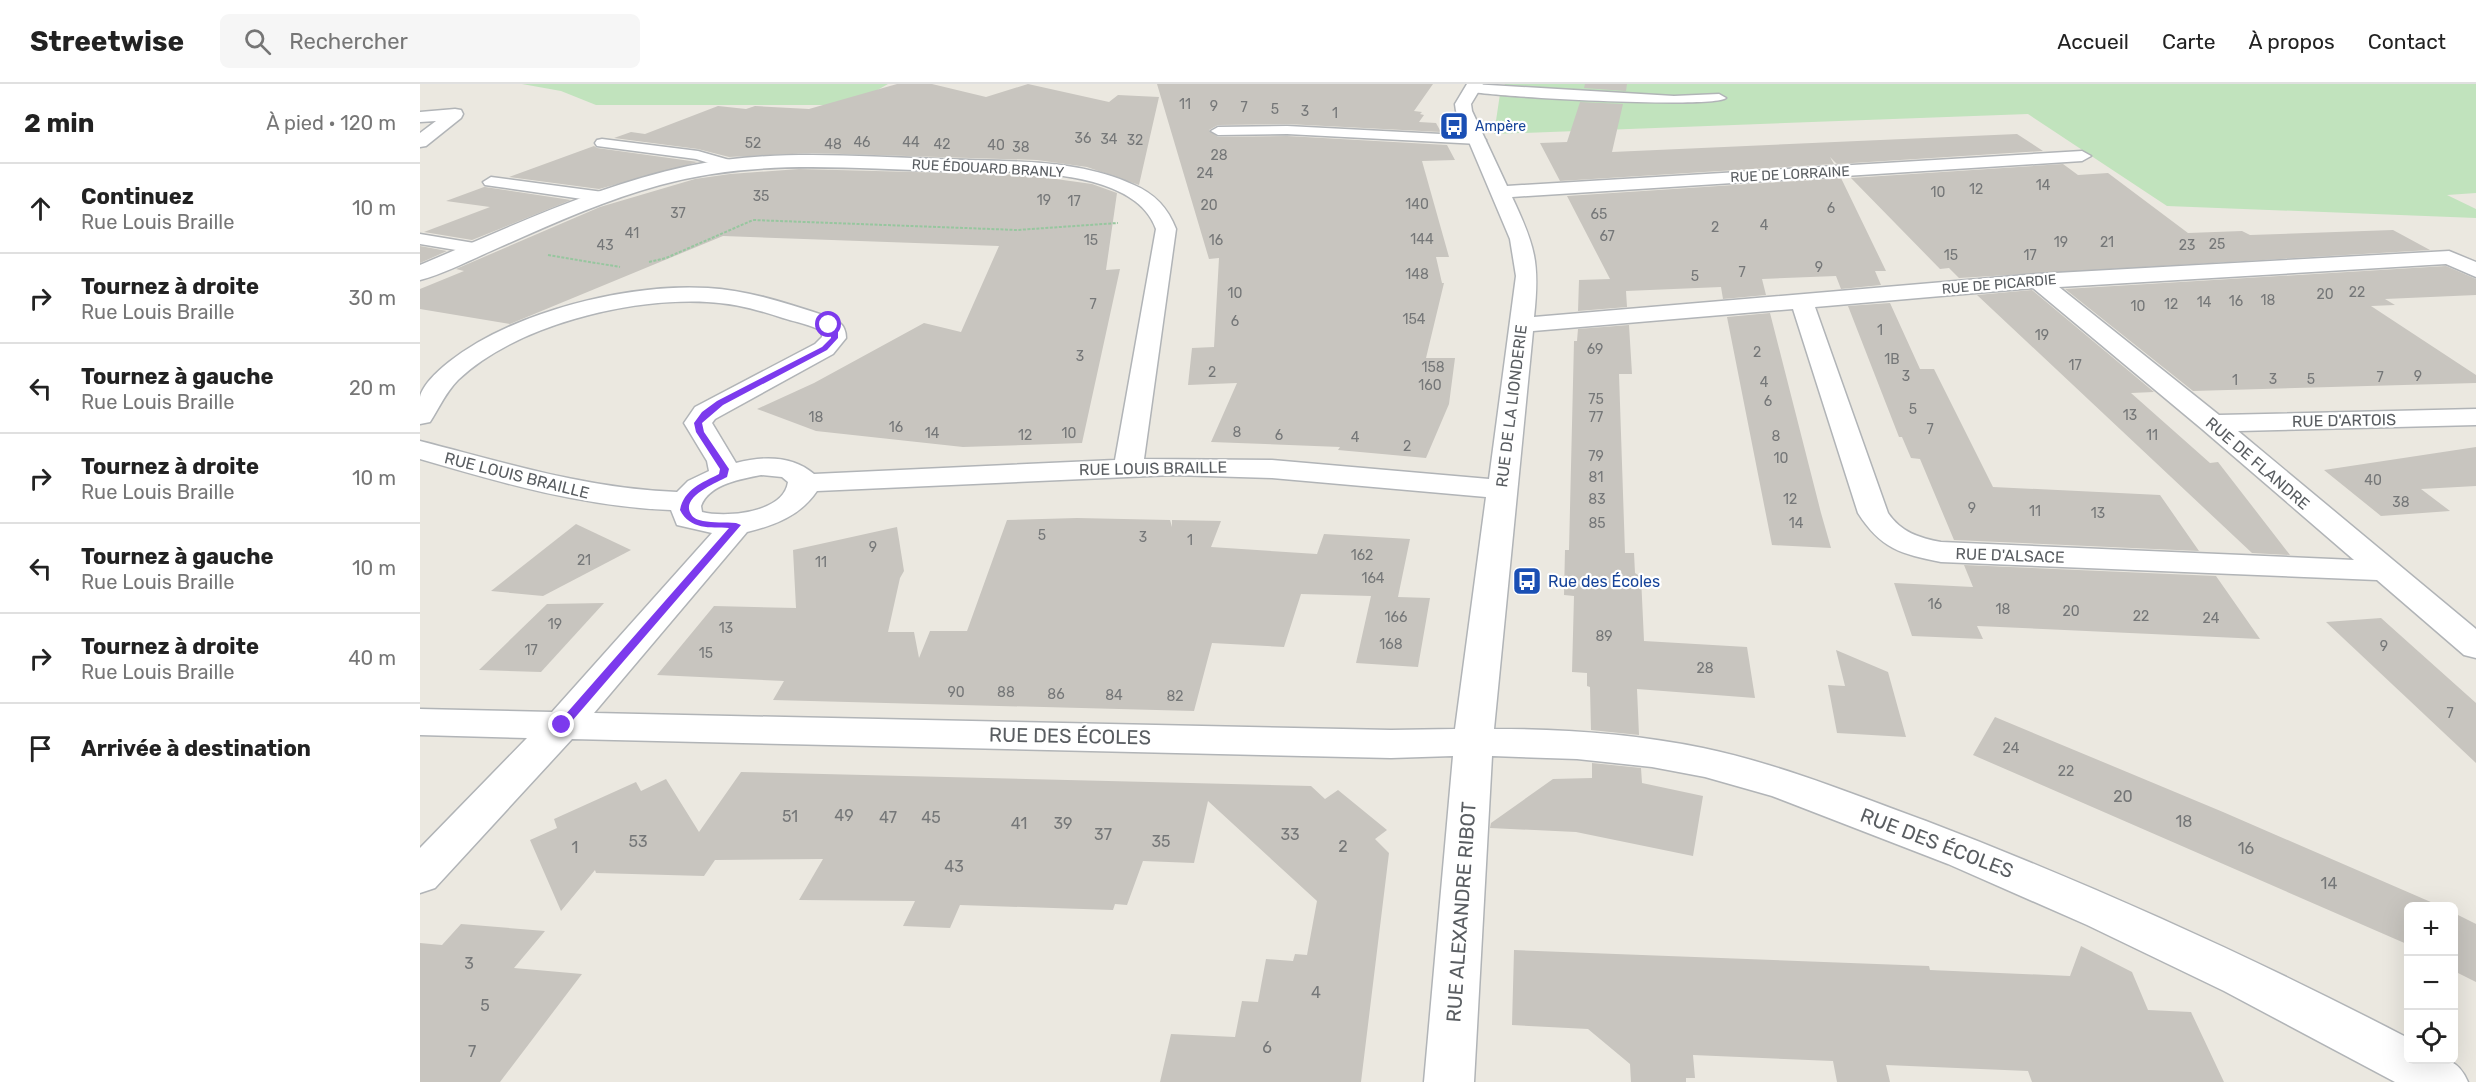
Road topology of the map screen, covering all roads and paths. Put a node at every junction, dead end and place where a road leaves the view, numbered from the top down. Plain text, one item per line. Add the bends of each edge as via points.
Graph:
1 (1474, 86) edge
2 (1532, 88) edge
3 (1719, 98) dead end
4 (420, 117) edge
5 (1218, 131) dead end
6 (1479, 140) junction
7 (602, 143) dead end
8 (424, 151) edge
9 (2082, 156) dead end
10 (728, 164) junction
11 (491, 182) dead end
12 (1499, 192) junction
13 (603, 197) junction
14 (1164, 220) junction
15 (420, 239) edge
16 (480, 249) junction
17 (537, 253) dead end
18 (625, 268) junction
19 (2476, 270) edge
20 (420, 273) edge
21 (2038, 280) junction
22 (647, 298) junction
23 (1802, 302) junction
24 (1520, 325) junction
25 (420, 416) edge
26 (2476, 417) edge
27 (2212, 423) junction
28 (420, 450) edge
29 (1128, 466) junction
30 (723, 475) junction
31 (805, 483) junction
32 (1500, 489) junction
33 (686, 501) junction
34 (736, 525) junction
35 (2385, 571) junction
36 (2476, 647) edge
37 (420, 722) edge
38 (562, 725) junction
39 (1473, 742) junction
40 (420, 876) edge
41 (1449, 1082) edge
42 (2443, 1082) edge

1 - 2 lane
1 - 6 street, RUE DE LA LIONDERIE via 1463,104
2 - 3 lane via 1674,100
4 - 8 street via 455,114
5 - 6 lane via 1287,130
6 - 12 street, RUE DE LA LIONDERIE
7 - 10 lane, RUE ÉDOUARD BRANLY via 698,155
9 - 12 street, RUE DE LORRAINE
10 - 13 street, RUE ÉDOUARD BRANLY via 668,176
10 - 14 street, RUE ÉDOUARD BRANLY via 791,160 1049,170 1093,177 1132,191 1148,200
11 - 13 lane, RUE ÉDOUARD BRANLY
12 - 24 street, RUE DE LA LIONDERIE via 1525,254 1527,276
13 - 16 street, RUE ÉDOUARD BRANLY
14 - 18 path via 1017,230 753,220 666,258
14 - 29 street via 1166,229
15 - 16 lane
16 - 20 street, RUE ÉDOUARD BRANLY
17 - 18 path
18 - 22 path
19 - 21 street, RUE DE PICARDIE via 2449,257
21 - 23 street, RUE DE PICARDIE
21 - 27 street, RUE DE FLANDRE
22 - 25 street via 566,316 491,347 448,376
22 - 30 street via 689,294 728,298 814,320 834,330 834,338 824,349 705,413 698,423 700,432 723,463
23 - 24 street, RUE DE PICARDIE
23 - 35 street, RUE D'ALSACE via 1873,513 1882,529 1896,540 1941,552
24 - 32 street, RUE DE LA LIONDERIE
26 - 27 street, RUE D'ARTOIS
27 - 35 street, RUE DE FLANDRE
28 - 33 street, RUE LOUIS BRAILLE via 548,485 655,501
29 - 31 street, RUE LOUIS BRAILLE
29 - 32 street, RUE LOUIS BRAILLE via 1272,469
30 - 31 street via 778,466 792,470
30 - 33 street via 707,482
31 - 34 street via 802,493 777,513
32 - 39 street, RUE DE LA LIONDERIE
33 - 34 street via 684,510 688,518 716,526
34 - 38 street
35 - 36 street, RUE DE FLANDRE
37 - 38 street, RUE DES ÉCOLES
38 - 39 street, RUE DES ÉCOLES via 1391,744
38 - 40 street
39 - 41 street, RUE ALEXANDRE RIBOT
39 - 42 street, RUE DES ÉCOLES via 1566,744 1678,757 1727,768 1855,811 2017,873 2163,938 2306,1007

